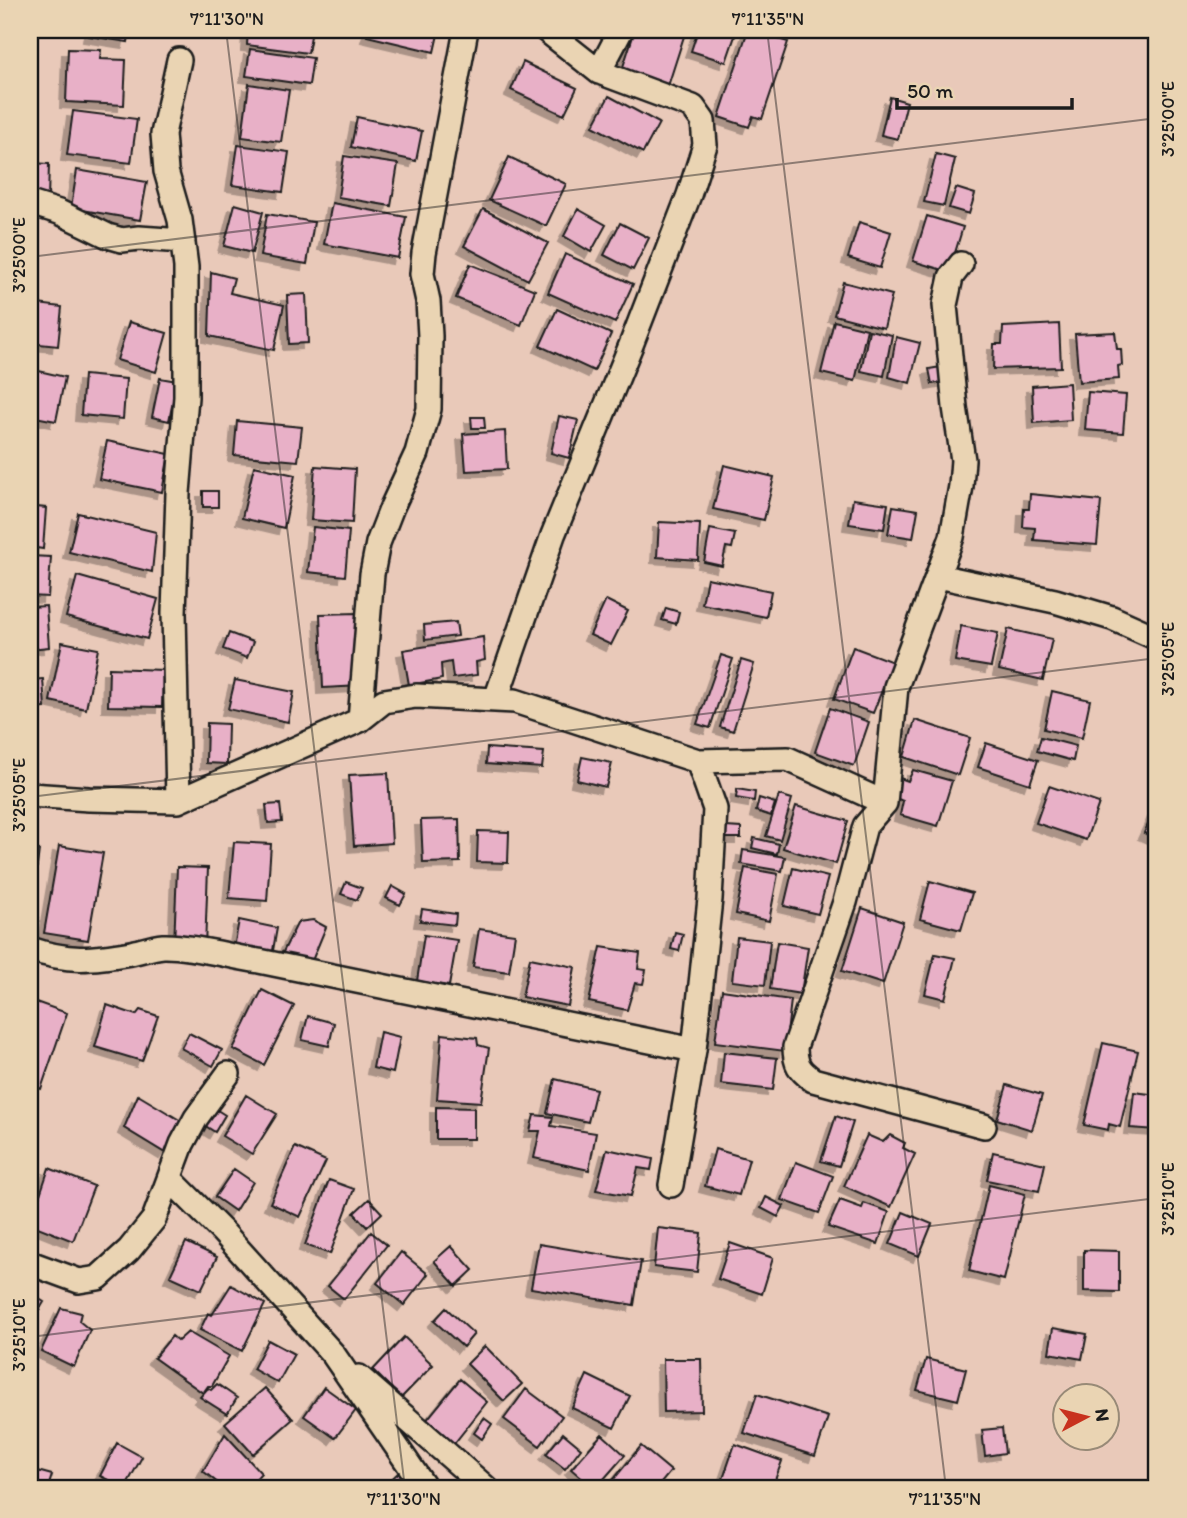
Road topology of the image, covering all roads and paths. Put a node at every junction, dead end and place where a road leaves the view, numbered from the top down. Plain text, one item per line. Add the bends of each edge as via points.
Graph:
1 (466, 30) edge
2 (546, 30) edge
3 (621, 30) edge
4 (179, 60) dead end
5 (599, 72) junction
6 (30, 204) edge
7 (183, 241) junction
8 (961, 264) dead end
9 (939, 576) junction
10 (1157, 638) edge
11 (496, 699) junction
12 (360, 720) junction
13 (698, 761) junction
14 (30, 795) edge
15 (178, 801) junction
16 (886, 803) junction
17 (30, 949) edge
18 (694, 1050) junction
19 (228, 1074) dead end
20 (984, 1126) dead end
21 (170, 1179) junction
22 (671, 1185) dead end
23 (30, 1263) edge
24 (332, 1354) junction
25 (425, 1488) edge
26 (486, 1488) edge

1 - 12 street via 424,253 429,409 416,453 378,543
2 - 5 street
3 - 5 street
4 - 7 street via 163,134 166,171
5 - 11 street via 693,107 703,121 705,145 636,332 553,535
6 - 7 street via 122,240
7 - 15 street via 186,397 174,613
8 - 9 street via 951,277 945,305 963,460 952,537
9 - 10 street via 1055,601
9 - 16 street via 896,687
11 - 12 street via 416,696 384,701
11 - 13 street via 515,701
12 - 15 street
13 - 16 street via 788,759
13 - 18 street via 715,809
14 - 15 street
16 - 20 street via 865,826 845,902 795,1047 795,1063 813,1080
17 - 18 street via 77,960 163,946 191,950
18 - 22 street
19 - 21 street via 182,1144
21 - 23 street via 154,1219 98,1278 79,1281
21 - 24 street
24 - 25 street
24 - 26 street

